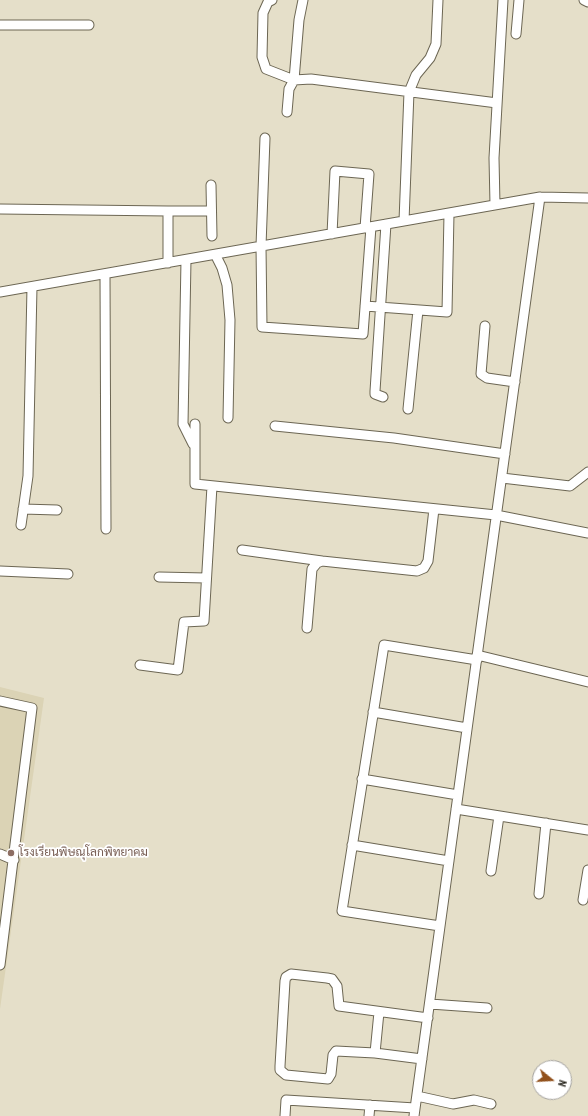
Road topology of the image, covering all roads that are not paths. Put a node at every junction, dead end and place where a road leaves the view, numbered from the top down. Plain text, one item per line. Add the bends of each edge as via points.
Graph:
1 (272, 0) edge
2 (303, 0) edge
3 (438, 0) edge
4 (503, 0) edge
5 (519, 0) edge
6 (584, 0) edge
7 (588, 2) edge
8 (0, 25) edge
9 (89, 25) dead end
10 (516, 34) dead end
11 (294, 80) junction
12 (409, 92) junction
13 (497, 103) junction
14 (287, 112) dead end
15 (265, 138) dead end
16 (211, 185) dead end
17 (540, 197) junction
18 (588, 198) edge
19 (494, 205) junction
20 (0, 209) edge
21 (168, 211) junction
22 (212, 211) junction
23 (450, 214) junction
24 (404, 221) junction
25 (386, 224) junction
26 (368, 227) junction
27 (332, 234) junction
28 (212, 236) dead end
29 (261, 246) junction
30 (216, 256) junction
31 (186, 260) junction
32 (168, 263) junction
33 (105, 274) junction
34 (32, 287) junction
35 (0, 292) edge
36 (365, 306) junction
37 (380, 307) junction
38 (418, 310) junction
39 (485, 326) dead end
40 (515, 382) junction
41 (382, 397) dead end
42 (408, 410) dead end
43 (228, 418) dead end
44 (195, 424) dead end
45 (275, 426) dead end
46 (195, 447) junction
47 (505, 454) junction
48 (588, 472) edge
49 (502, 478) junction
50 (212, 486) junction
51 (434, 508) junction
52 (23, 509) junction
53 (57, 510) dead end
54 (496, 515) junction
55 (21, 525) dead end
56 (106, 529) dead end
57 (588, 533) edge
58 (242, 550) dead end
59 (322, 561) junction
60 (0, 571) edge
61 (68, 574) dead end
62 (159, 577) dead end
63 (206, 578) junction
64 (306, 628) dead end
65 (477, 658) junction
66 (140, 665) dead end
67 (588, 682) edge
68 (0, 701) edge
69 (373, 712) junction
70 (467, 728) junction
71 (362, 779) junction
72 (458, 795) junction
73 (456, 809) junction
74 (499, 816) junction
75 (546, 823) junction
76 (588, 830) edge
77 (352, 845) junction
78 (0, 854) edge
79 (14, 860) junction
80 (449, 861) junction
81 (588, 870) edge
82 (491, 871) dead end
83 (539, 894) dead end
84 (583, 900) dead end
85 (440, 926) junction
86 (0, 965) edge
87 (430, 1004) junction
88 (487, 1008) dead end
89 (379, 1012) junction
90 (428, 1018) junction
91 (375, 1052) junction
92 (422, 1059) junction
93 (417, 1096) junction
94 (491, 1104) dead end
95 (370, 1105) junction
96 (415, 1112) edge
97 (285, 1116) edge
98 (369, 1116) edge

1 - 11 street via 268,2 263,13 262,57 266,69
2 - 11 street
3 - 12 street via 436,44 430,58 416,75
4 - 13 street
5 - 10 street
6 - 7 street
8 - 9 street
11 - 12 street via 311,79
11 - 14 street via 289,89
12 - 13 street
12 - 24 street
13 - 19 street
15 - 29 street
16 - 22 street
17 - 18 street
17 - 19 street
17 - 40 street
19 - 23 street
20 - 21 street
21 - 22 street
21 - 32 street
22 - 28 street
23 - 24 street
23 - 38 street via 447,312
24 - 25 street
25 - 26 street
25 - 37 street
26 - 27 street
26 - 27 street via 369,174 335,171
26 - 36 street
27 - 29 street
29 - 30 street
29 - 36 street via 262,326 363,334
30 - 31 street
30 - 43 street via 225,280 229,307
31 - 32 street
31 - 46 street via 183,424
32 - 33 street
33 - 34 street
33 - 56 street
34 - 35 street
34 - 52 street via 28,476
36 - 37 street
37 - 38 street
37 - 41 street via 374,391
38 - 42 street
39 - 40 street via 481,374 487,378
40 - 47 street
44 - 46 street
45 - 47 street via 394,438
46 - 50 street via 195,484
47 - 49 street
48 - 49 street via 570,486
49 - 54 street
50 - 51 street
50 - 63 street
51 - 54 street
51 - 59 street via 428,561 424,568 417,571
52 - 53 street
52 - 55 street
54 - 57 street
54 - 65 street
58 - 59 street
59 - 64 street via 316,563 312,569
60 - 61 street
62 - 63 street
63 - 66 street via 204,622 184,622 178,670
65 - 67 street
65 - 69 street via 384,645
65 - 70 street
68 - 79 street via 32,708
69 - 70 street
69 - 71 street
70 - 72 street
71 - 72 street
71 - 77 street
72 - 73 street
73 - 74 street
73 - 80 street
74 - 75 street
74 - 82 street
75 - 76 street
75 - 83 street
77 - 80 street
77 - 85 street via 342,911
78 - 79 street
79 - 86 street
80 - 85 street
81 - 84 street
85 - 87 street
87 - 88 street
87 - 90 street
89 - 90 street
89 - 91 street
89 - 91 street via 339,1006 337,986 332,979 291,974 286,977 280,1070 286,1075 326,1080 330,1077 334,1051
90 - 92 street
91 - 92 street
92 - 93 street
93 - 94 street via 453,1104 474,1100
93 - 96 street
95 - 96 street
95 - 97 street via 286,1100
95 - 98 street

